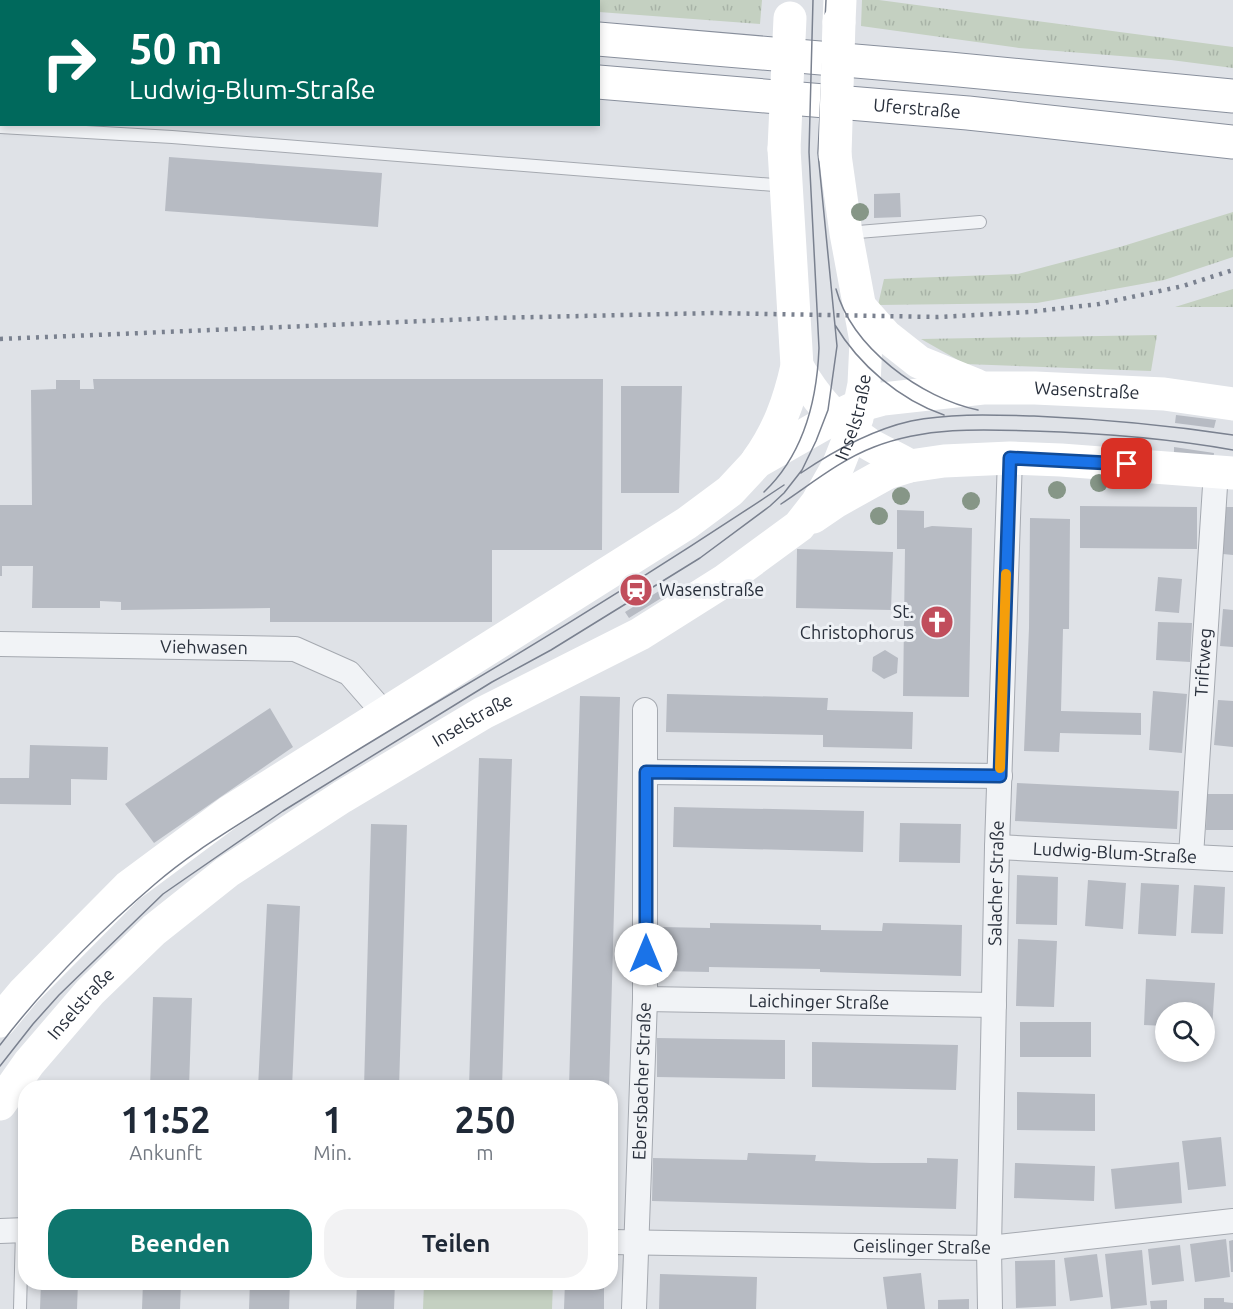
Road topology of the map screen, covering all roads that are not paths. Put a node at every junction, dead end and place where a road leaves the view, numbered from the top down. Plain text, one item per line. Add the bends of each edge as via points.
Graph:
1 (791, 9) edge
2 (840, 11) edge
3 (600, 39) edge
4 (600, 82) edge
5 (1233, 96) edge
6 (0, 127) edge
7 (1233, 142) edge
8 (787, 186) junction
9 (980, 222) dead end
10 (846, 233) junction
11 (861, 308) junction
12 (797, 366) junction
13 (983, 388) junction
14 (1233, 404) edge
15 (850, 418) junction
16 (1010, 458) junction
17 (757, 462) junction
18 (910, 466) junction
19 (1225, 472) edge
20 (799, 526) junction
21 (0, 644) edge
22 (645, 710) dead end
23 (384, 713) junction
24 (646, 772) junction
25 (1000, 776) junction
26 (997, 847) junction
27 (1191, 856) junction
28 (1233, 859) edge
29 (645, 999) junction
30 (994, 1005) junction
31 (0, 1021) edge
32 (0, 1104) edge
33 (1233, 1221) edge
34 (16, 1231) edge
35 (618, 1242) edge
36 (636, 1242) junction
37 (989, 1248) junction
38 (18, 1270) edge
39 (19, 1290) edge
40 (20, 1309) edge
41 (634, 1309) edge
42 (990, 1309) edge

1 - 8 main road, bridge via 784,149
2 - 10 main road, Inselstraße, bridge via 835,155
3 - 5 main road
4 - 7 main road, Uferstraße via 968,113
6 - 8 lane
8 - 12 main road
9 - 10 lane
10 - 11 main road, Inselstraße
11 - 13 main road via 886,336 919,362
11 - 15 main road, Inselstraße via 866,341 864,384
12 - 15 main road via 815,396
12 - 17 main road via 778,427
13 - 14 main road, Wasenstraße via 1164,394
13 - 15 main road, Wasenstraße via 904,395
15 - 17 main road, Wasenstraße
15 - 18 main road via 874,447
15 - 20 main road, Inselstraße via 828,486
16 - 18 main road
16 - 19 main road
16 - 25 street, Salacher Straße
17 - 23 main road, Wasenstraße via 730,491 687,523
18 - 20 main road via 870,482
19 - 27 street, Triftweg
20 - 32 main road, Inselstraße via 724,581 640,634 483,713 342,797 227,872 154,930 90,992 29,1063
21 - 23 street, Viehwasen via 296,649 349,673
22 - 24 street, Ebersbacher Straße
23 - 31 main road via 229,812 128,887
24 - 25 street
24 - 29 street, Ebersbacher Straße
25 - 26 street, Salacher Straße
26 - 27 street, Ludwig-Blum-Straße
26 - 30 street, Salacher Straße
27 - 28 street, Ludwig-Blum-Straße
29 - 30 street, Laichinger Straße
29 - 36 street, Ebersbacher Straße
30 - 37 street, Salacher Straße
33 - 37 street, Geislinger Straße
34 - 38 lane
35 - 36 street, Geislinger Straße
36 - 37 street, Geislinger Straße
36 - 41 street, Ebersbacher Straße
37 - 42 street, Salacher Straße
39 - 40 lane

